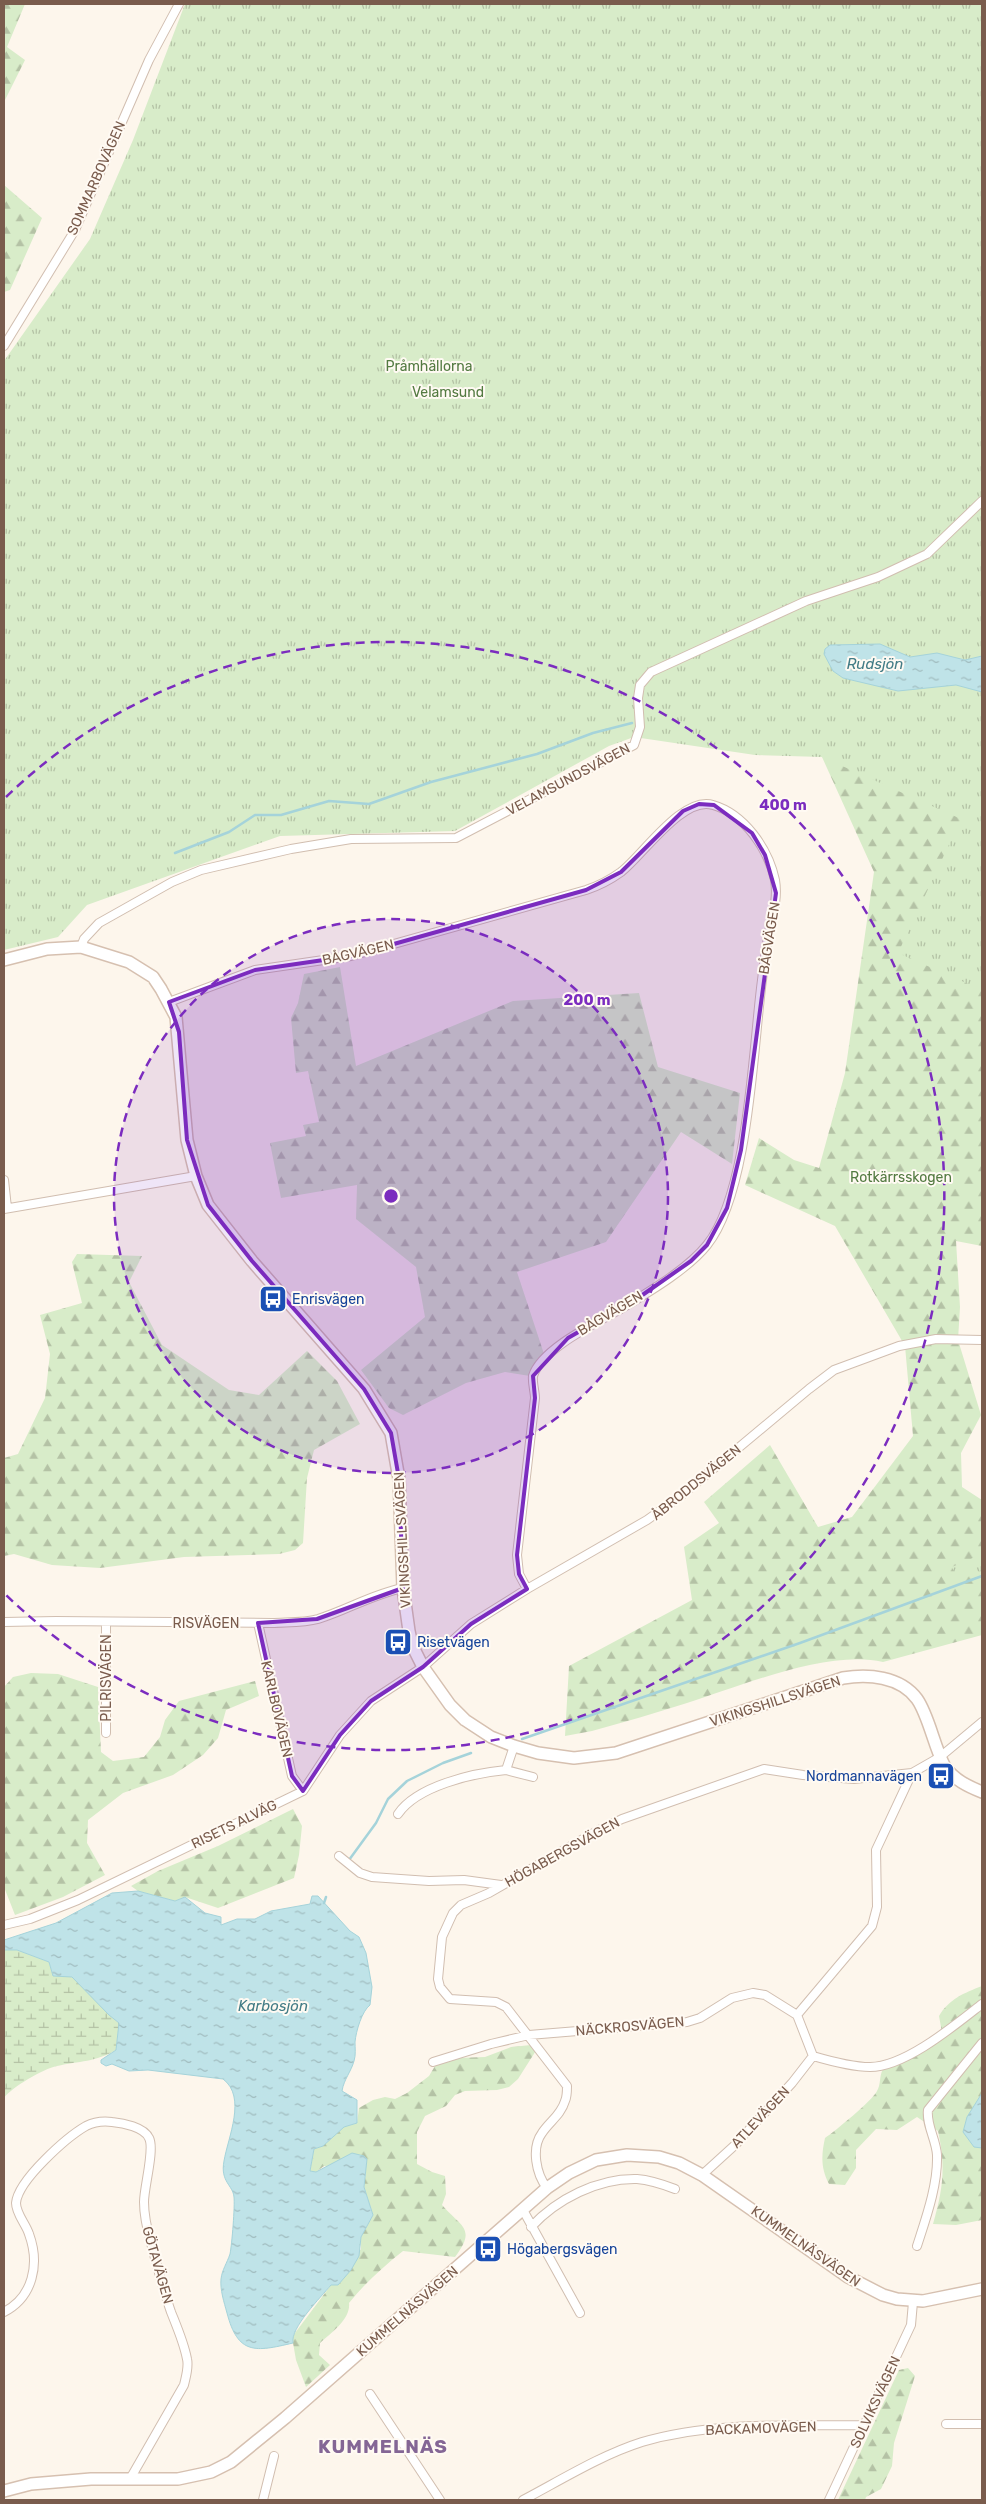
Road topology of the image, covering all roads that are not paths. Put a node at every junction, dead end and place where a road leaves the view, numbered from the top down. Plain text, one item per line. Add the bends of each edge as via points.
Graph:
1 (179, 4) edge
2 (4, 346) edge
3 (982, 500) edge
4 (81, 947) junction
5 (4, 960) edge
6 (169, 1002) junction
7 (196, 1176) junction
8 (4, 1180) edge
9 (5, 1208) edge
10 (982, 1340) edge
11 (403, 1588) junction
12 (527, 1589) junction
13 (4, 1622) edge
14 (106, 1622) junction
15 (258, 1623) junction
16 (423, 1667) junction
17 (982, 1722) edge
18 (106, 1733) dead end
19 (514, 1746) junction
20 (940, 1757) junction
21 (506, 1770) junction
22 (912, 1774) junction
23 (533, 1777) dead end
24 (302, 1791) junction
25 (982, 1792) edge
26 (398, 1814) dead end
27 (339, 1856) dead end
28 (502, 1885) junction
29 (4, 1925) edge
30 (982, 2004) edge
31 (797, 2015) junction
32 (529, 2035) junction
33 (982, 2042) edge
34 (813, 2056) junction
35 (433, 2062) dead end
36 (702, 2175) junction
37 (546, 2188) junction
38 (675, 2189) dead end
39 (522, 2210) junction
40 (531, 2227) junction
41 (917, 2246) dead end
42 (982, 2289) edge
43 (913, 2302) junction
44 (4, 2312) edge
45 (580, 2313) dead end
46 (370, 2394) dead end
47 (946, 2424) dead end
48 (982, 2424) edge
49 (865, 2425) junction
50 (274, 2456) dead end
51 (130, 2479) junction
52 (4, 2490) edge
53 (263, 2500) edge
54 (440, 2500) edge
55 (523, 2500) edge
56 (829, 2500) edge

1 - 2 street, SOMMARBOVÄGEN via 150,60 75,230
3 - 4 street, VELAMSUNDSVÄGEN via 927,554 878,577 806,602 651,672 640,685 640,728 634,745 456,838 351,839 202,870 172,882 99,923
4 - 5 street, VIKINGSHILLSVÄGEN via 47,949
4 - 6 street, VIKINGSHILLSVÄGEN via 140,968 153,977
6 - 7 street, VIKINGSHILLSVÄGEN via 179,1032 184,1118
6 - 12 street, BÅGVÄGEN via 255,970 351,956 586,890 621,872 683,811 699,804 714,805 731,814 743,823 759,844 774,878 776,907 762,980 741,1150 727,1208 707,1245 690,1261 641,1296 568,1338 545,1359 533,1376 535,1398 517,1555 519,1574
7 - 9 street
7 - 11 street, VIKINGSHILLSVÄGEN via 208,1205 235,1242 364,1389 391,1433 400,1480
8 - 9 street
10 - 12 street, ÅBRODDSVÄGEN via 936,1339 899,1346 834,1370 647,1520
11 - 15 street, RISVÄGEN via 382,1592 318,1619
11 - 16 street, VIKINGSHILLSVÄGEN via 408,1631
12 - 16 street, ÅBRODDSVÄGEN via 471,1624
13 - 14 street, RISVÄGEN
14 - 15 street, RISVÄGEN
14 - 18 street, PILRISVÄGEN
15 - 24 street, KARLBOVÄGEN via 292,1776
16 - 19 street, VIKINGSHILLSVÄGEN via 465,1720 491,1737
16 - 24 street, RISETS ALVÄG via 388,1688 355,1717
17 - 20 street
19 - 20 street, VIKINGSHILLSVÄGEN via 562,1757 616,1753 858,1675 887,1679 905,1688 916,1699
19 - 21 street
20 - 22 street, HÖGABERGSVÄGEN
20 - 25 street, VIKINGSHILLSVÄGEN via 952,1776
21 - 23 street
21 - 26 street via 443,1784 414,1797
22 - 28 street, HÖGABERGSVÄGEN via 854,1779 764,1769 622,1819
22 - 31 street via 876,1850 877,1907 872,1926
24 - 29 street, RISETS ALVÄG via 78,1900 30,1919
27 - 28 street via 360,1873 372,1877 464,1880
28 - 32 street, HÖGABERGSVÄGEN via 461,1905 454,1913 442,1937 438,1978 440,1987 450,1999 496,2002 506,2007
30 - 34 street via 945,2033 902,2058 871,2067
31 - 32 street, NÄCKROSVÄGEN via 765,1995 753,1993 732,1998 700,2018 674,2025 622,2026
31 - 34 street
32 - 35 street, NÄCKROSVÄGEN
32 - 37 street, HÖGABERGSVÄGEN via 567,2086 559,2114 542,2132 536,2144 536,2163
33 - 41 street via 928,2110 927,2119 934,2133 937,2156
34 - 36 street, ATLEVÄGEN via 735,2145
36 - 37 street, KUMMELNÄSVÄGEN via 668,2159 627,2155 589,2163
36 - 43 street, KUMMELNÄSVÄGEN via 848,2277 883,2294
37 - 39 street, KUMMELNÄSVÄGEN
38 - 40 street via 640,2179 608,2183 567,2198
39 - 40 street
39 - 51 street, KUMMELNÄSVÄGEN via 231,2462 194,2477
40 - 45 street
42 - 43 street, KUMMELNÄSVÄGEN
43 - 49 street, SOLVIKSVÄGEN via 910,2325
44 - 51 street, GÖTAVÄGEN via 15,2306 30,2286 35,2266 30,2235 16,2209 18,2194 46,2157 87,2126 105,2121 139,2130 149,2137 151,2153 144,2202 146,2228 188,2359 188,2372
46 - 54 street
47 - 48 street
49 - 55 street, BACKAMOVÄGEN via 703,2429 643,2442
49 - 56 street, SOLVIKSVÄGEN
50 - 53 street
51 - 52 street, KUMMELNÄSVÄGEN via 90,2478

